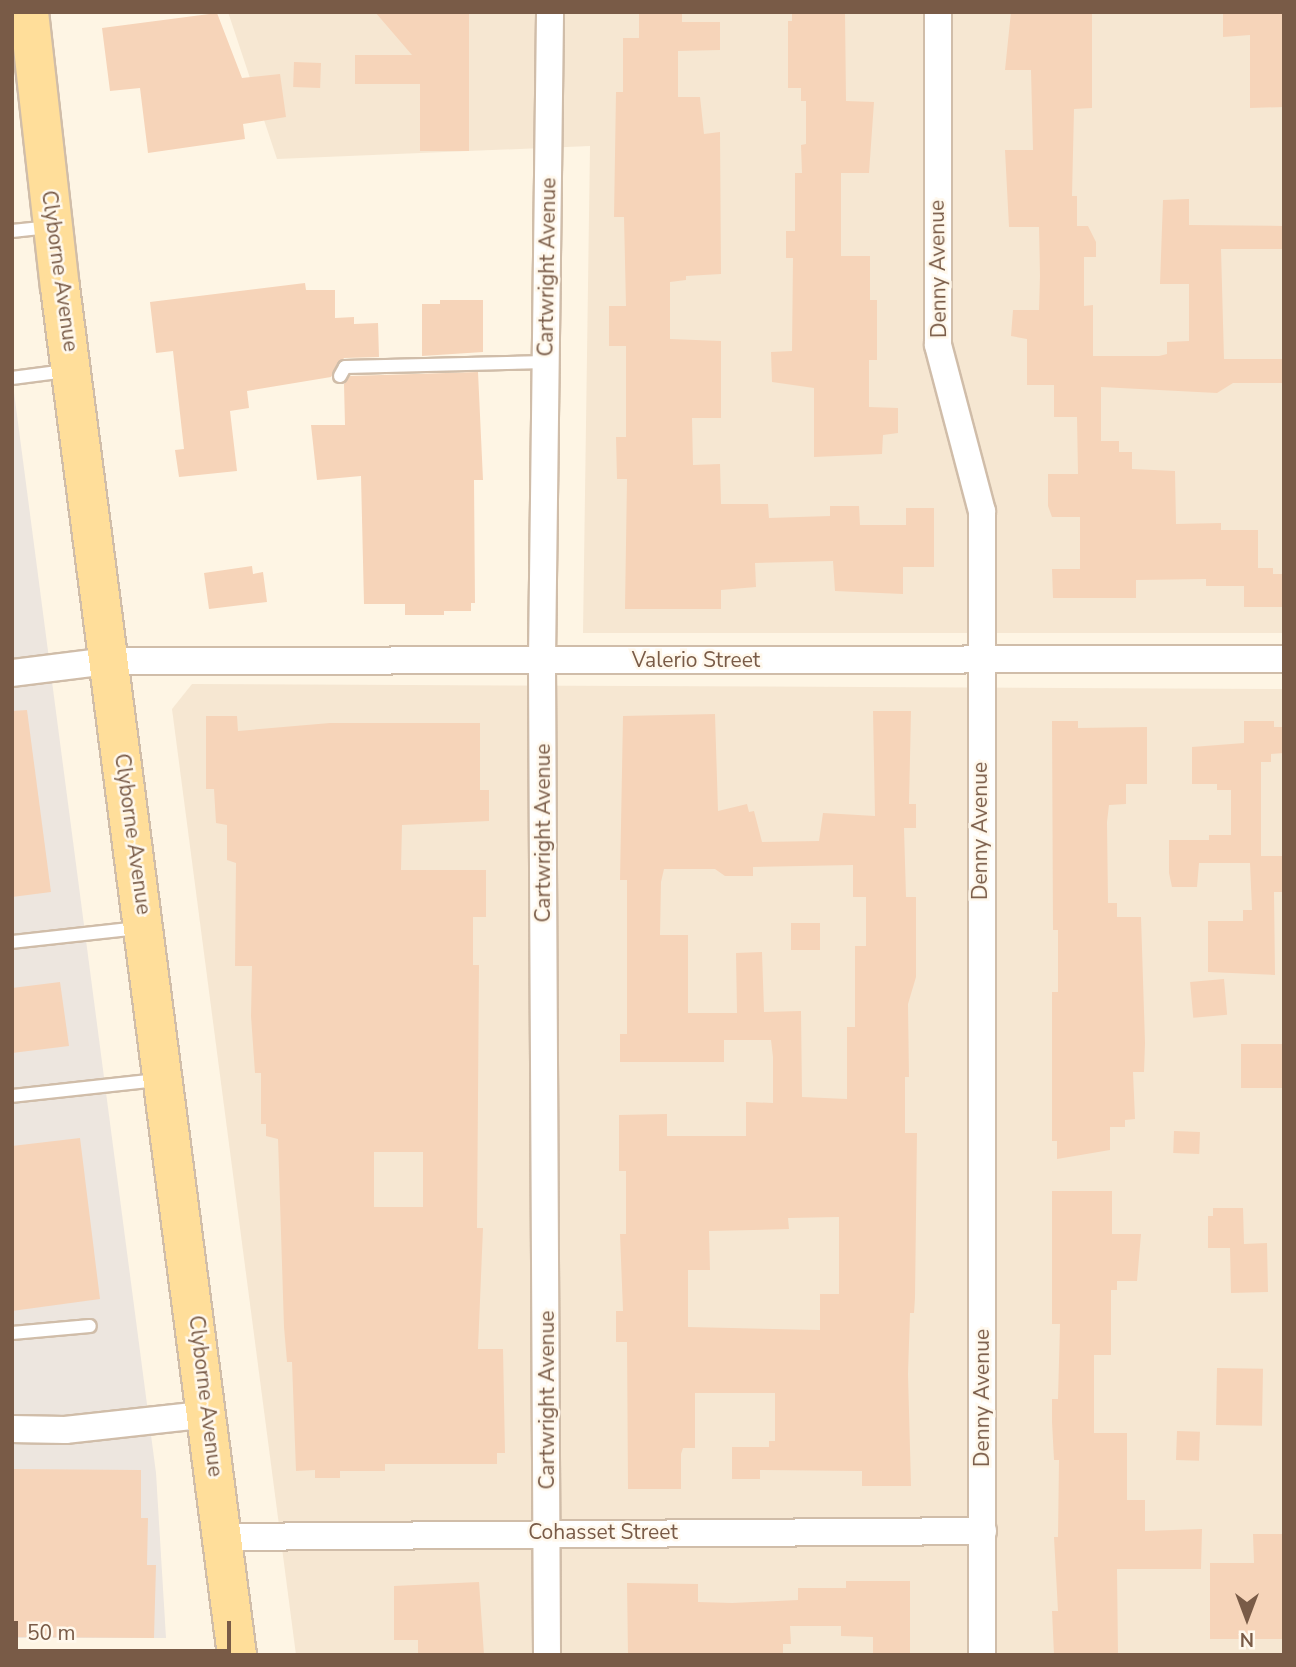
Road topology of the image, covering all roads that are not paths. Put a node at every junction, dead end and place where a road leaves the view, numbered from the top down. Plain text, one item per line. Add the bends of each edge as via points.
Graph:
1 (29, 12) edge
2 (550, 12) edge
3 (938, 12) edge
4 (53, 226) junction
5 (12, 231) edge
6 (546, 362) junction
7 (73, 370) junction
8 (340, 376) dead end
9 (12, 378) edge
10 (980, 659) junction
11 (1284, 659) edge
12 (542, 660) junction
13 (108, 661) junction
14 (12, 673) edge
15 (146, 927) junction
16 (12, 942) edge
17 (166, 1079) junction
18 (12, 1096) edge
19 (90, 1326) dead end
20 (12, 1333) edge
21 (208, 1414) junction
22 (12, 1429) edge
23 (983, 1531) junction
24 (548, 1532) junction
25 (223, 1537) junction
26 (237, 1655) edge
27 (547, 1655) edge
28 (982, 1655) edge

1 - 4 main road, Clyborne Avenue
2 - 6 street, Cartwright Avenue
3 - 10 street, Denny Avenue via 938,345 982,511
4 - 5 lane
4 - 7 main road, Clyborne Avenue
6 - 8 lane via 345,367
6 - 12 street, Cartwright Avenue
7 - 9 lane
7 - 13 main road, Clyborne Avenue
10 - 11 street, Valerio Street
10 - 12 street, Valerio Street
10 - 23 street, Denny Avenue
12 - 13 street, Valerio Street
12 - 24 street, Cartwright Avenue
13 - 14 street, Valerio Street
13 - 15 main road, Clyborne Avenue
15 - 16 lane
15 - 17 main road, Clyborne Avenue
17 - 18 lane
17 - 21 main road, Clyborne Avenue
19 - 20 lane
21 - 22 street via 65,1430
21 - 25 main road, Clyborne Avenue
23 - 24 street, Cohasset Street
23 - 28 street, Denny Avenue
24 - 25 street, Cohasset Street
24 - 27 street, Cartwright Avenue
25 - 26 main road, Clyborne Avenue

